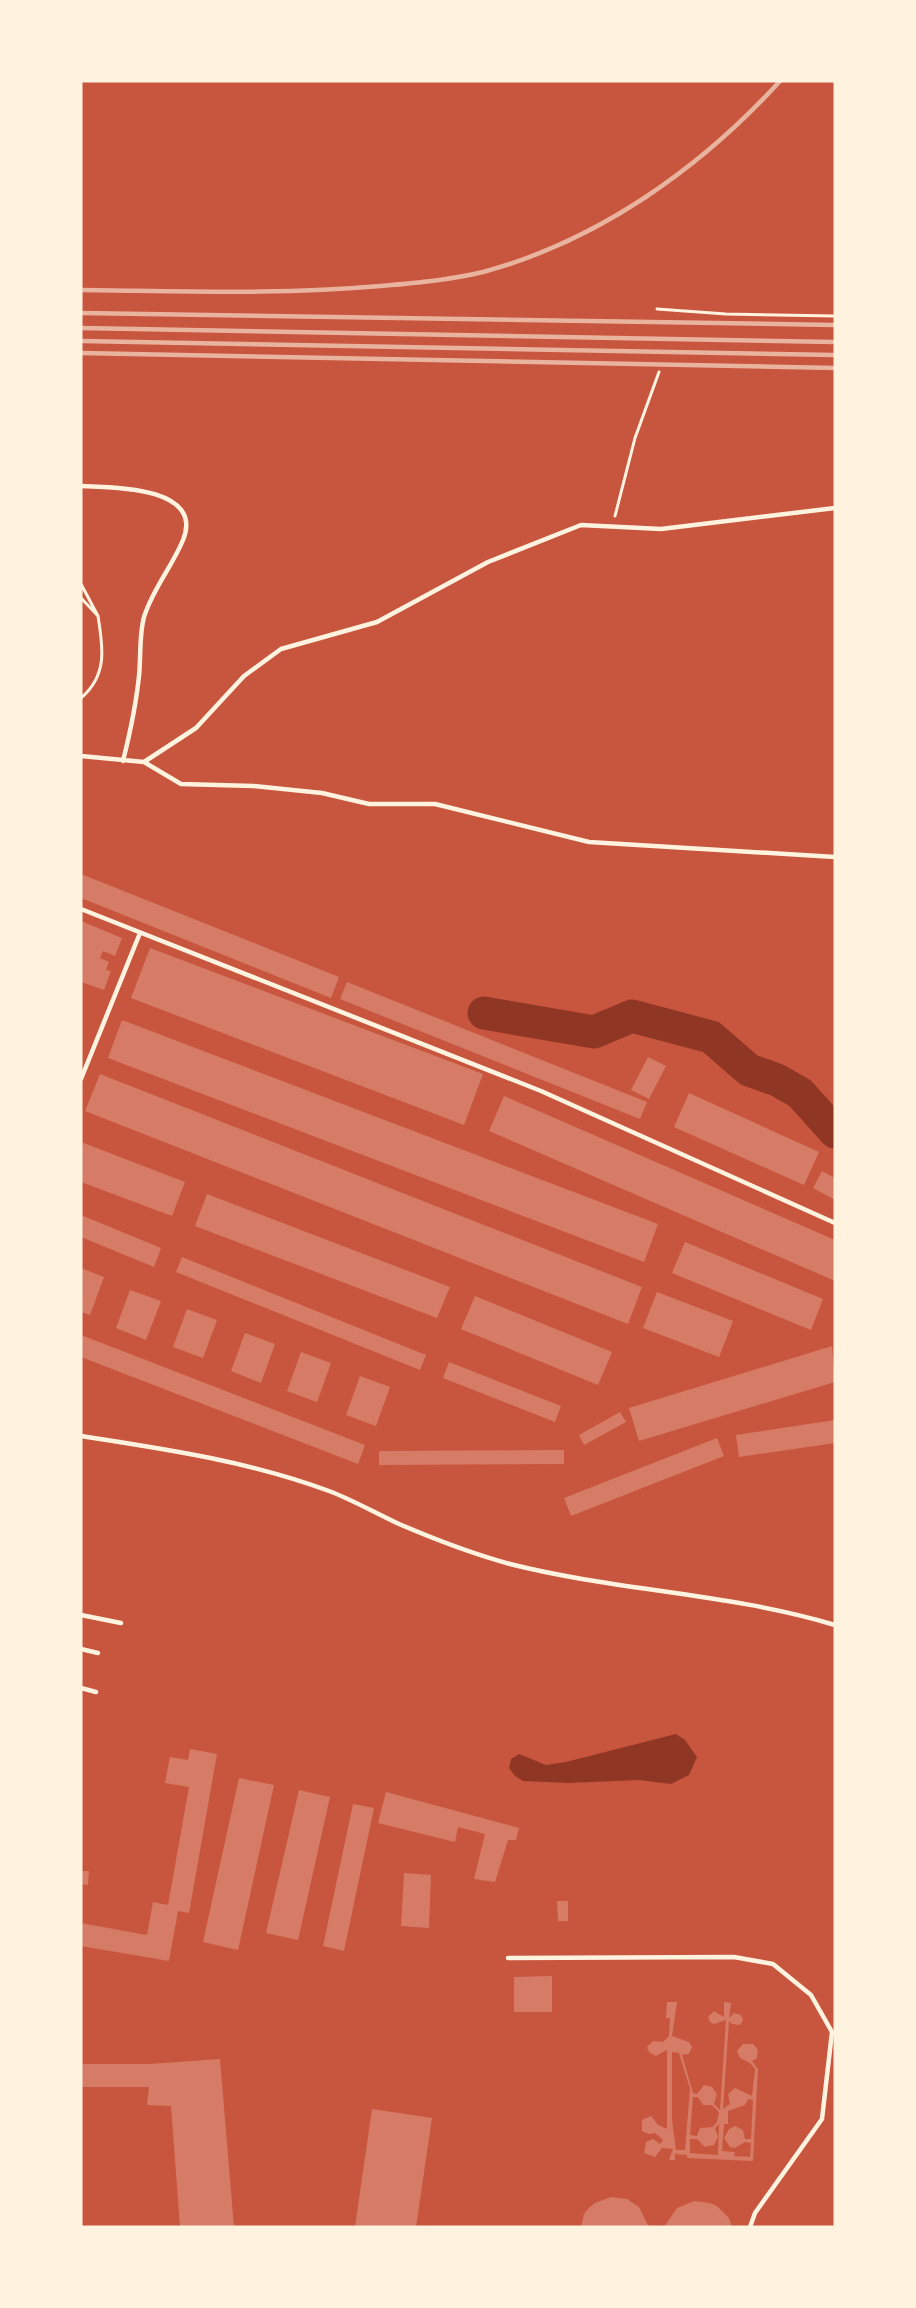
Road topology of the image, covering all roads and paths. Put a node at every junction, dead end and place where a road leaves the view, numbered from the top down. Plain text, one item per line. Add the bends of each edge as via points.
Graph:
1 (657, 309) dead end
2 (835, 316) edge
3 (659, 372) dead end
4 (81, 486) edge
5 (835, 508) edge
6 (612, 527) junction
7 (81, 584) edge
8 (81, 598) edge
9 (98, 616) junction
10 (81, 698) edge
11 (81, 756) edge
12 (123, 761) junction
13 (144, 762) junction
14 (835, 857) edge
15 (81, 909) edge
16 (140, 933) junction
17 (81, 1079) edge
18 (835, 1223) edge
19 (81, 1436) edge
20 (81, 1615) edge
21 (121, 1623) dead end
22 (835, 1625) edge
23 (81, 1649) edge
24 (99, 1653) dead end
25 (81, 1688) edge
26 (96, 1692) dead end
27 (508, 1958) dead end
28 (750, 2227) edge

1 - 2 path
3 - 6 path via 635,438
4 - 12 lane via 135,488 170,500 180,508 186,525 184,537 154,588 143,620 135,710
5 - 6 lane via 661,529
6 - 13 lane via 581,525 488,562 377,622 281,649 244,676 196,728
7 - 9 path
8 - 9 path
9 - 10 path via 104,658 99,675
11 - 12 lane
12 - 13 lane
13 - 14 lane via 181,784 322,793 369,804 435,804 589,842
15 - 16 lane
16 - 17 lane
16 - 18 lane via 541,1090
19 - 22 lane via 219,1458 330,1491 400,1524 508,1563 566,1576 790,1611
20 - 21 lane
23 - 24 lane
25 - 26 lane
27 - 28 lane via 734,1957 773,1964 811,1995 832,2032 822,2119 755,2213

